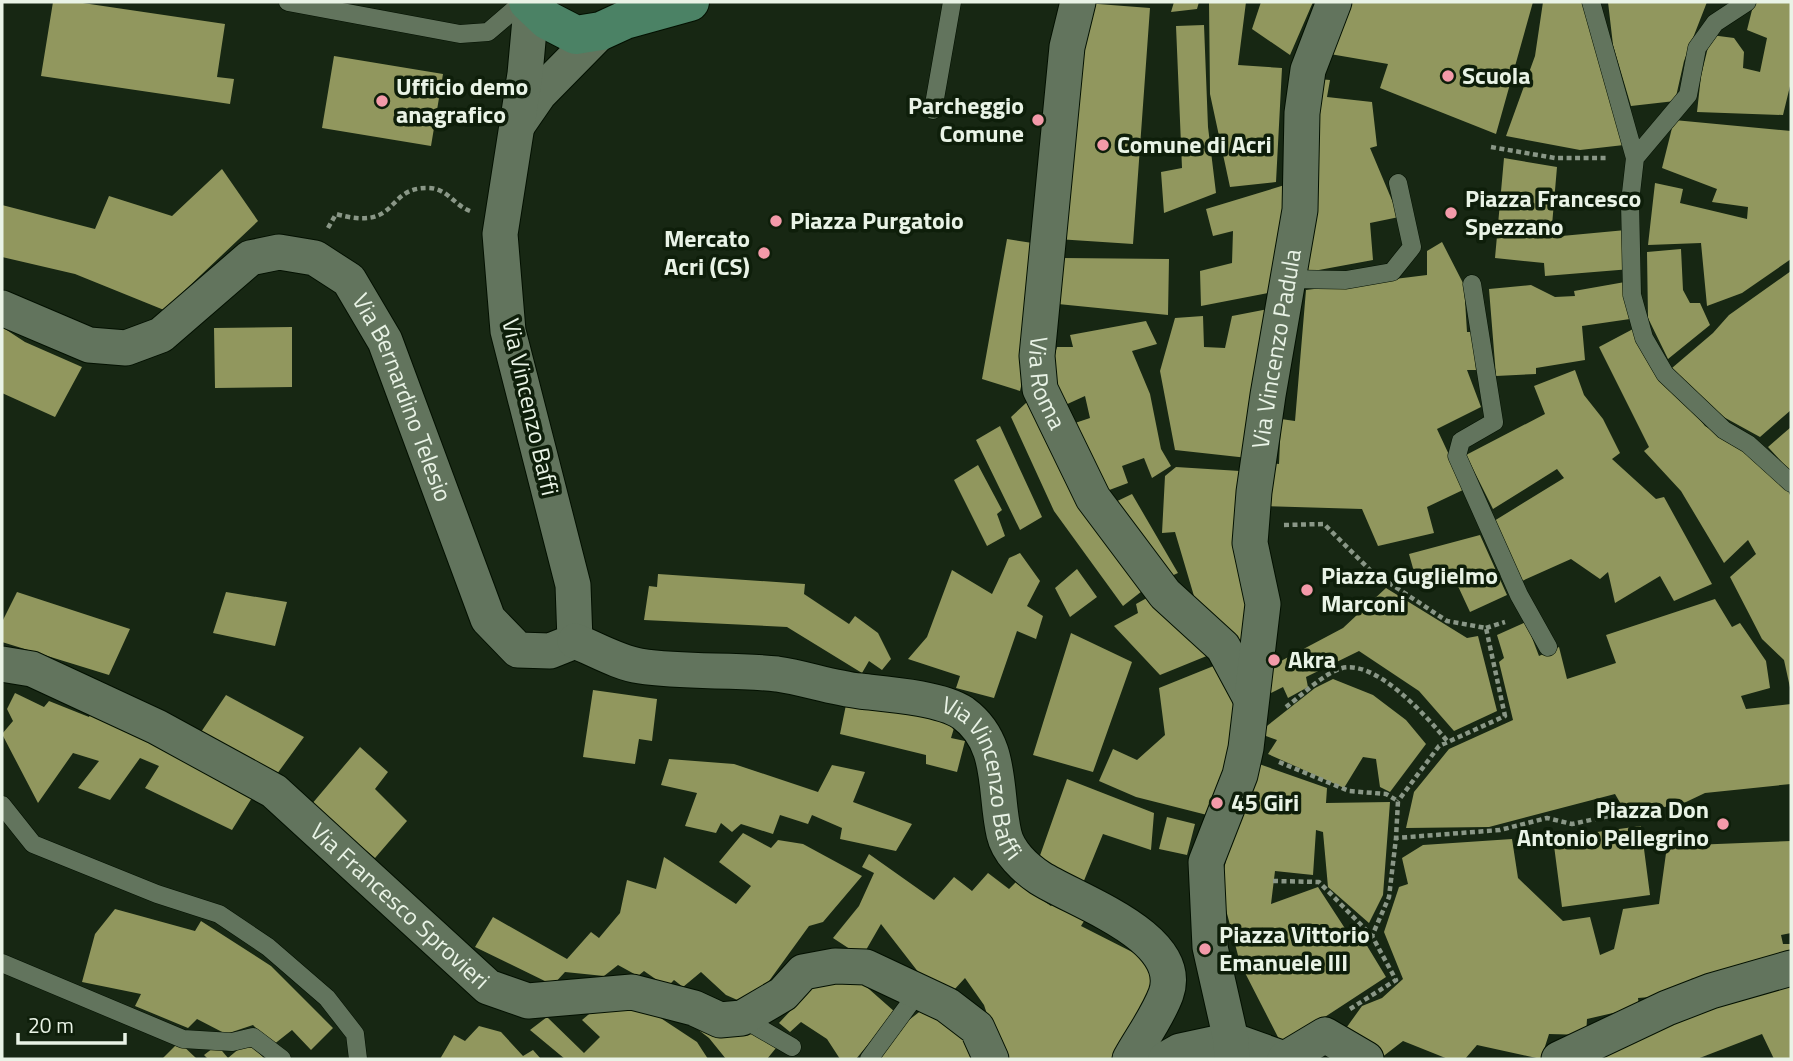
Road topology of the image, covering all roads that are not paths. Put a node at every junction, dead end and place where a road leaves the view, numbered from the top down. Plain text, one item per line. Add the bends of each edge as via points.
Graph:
1 (288, 2) edge
2 (526, 2) edge
3 (690, 2) edge
4 (952, 2) edge
5 (1078, 2) edge
6 (1334, 2) edge
7 (1591, 2) edge
8 (1747, 2) edge
9 (624, 18) edge
10 (933, 110) dead end
11 (515, 129) junction
12 (1635, 158) junction
13 (1398, 183) dead end
14 (1289, 279) junction
15 (1472, 284) dead end
16 (2, 308) edge
17 (1791, 483) edge
18 (563, 646) junction
19 (1548, 647) dead end
20 (2, 664) edge
21 (1251, 699) junction
22 (2, 805) edge
23 (2, 962) edge
24 (1791, 968) edge
25 (919, 991) junction
26 (743, 1018) junction
27 (792, 1047) dead end
28 (1232, 1050) edge
29 (282, 1059) edge
30 (358, 1059) edge
31 (869, 1059) edge
32 (991, 1059) edge
33 (1130, 1059) edge
34 (1166, 1059) edge
35 (1284, 1059) edge
36 (1366, 1059) edge
37 (1559, 1059) edge

1 - 2 lane via 460,34 488,32
2 - 9 main road via 547,20 576,34
2 - 11 street, Via Vincenzo Baffi via 528,43
3 - 9 main road
4 - 10 lane
5 - 21 street, Via Roma via 1067,47 1037,356 1040,389 1093,498 1166,594 1223,648
6 - 14 street, Via Vincenzo Padula via 1308,70 1302,113 1300,210
7 - 12 lane
8 - 12 lane via 1715,23 1697,48 1688,95
9 - 11 street via 539,94
11 - 18 street, Via Vincenzo Baffi via 500,222 508,331 573,585
12 - 17 lane via 1631,269 1644,338 1665,374 1724,430 1748,444
13 - 14 lane via 1412,247 1391,272 1346,280
14 - 21 street, Via Vincenzo Padula via 1251,526 1250,542 1264,604
15 - 19 lane via 1494,422 1461,442 1457,456 1519,595
16 - 18 street, Via Bernardino Telesio via 89,345 126,348 161,335 250,258 278,253 310,257 349,280 385,341 488,619 518,650
18 - 33 street, Via Vincenzo Baffi via 637,666 778,674 857,691 906,695 961,712 982,731 994,759 1004,836 1014,855 1040,878 1100,909 1155,947 1167,966 1165,996
20 - 26 street, Via Francesco Sprovieri via 32,668 157,727 274,791 488,987 528,1002 632,992 694,1008 720,1020
21 - 28 street, Via Vincenzo Padula via 1240,775 1206,866 1210,947
22 - 30 lane via 33,844 219,914 268,947 327,998 355,1034
23 - 29 lane via 183,1039 232,1042 253,1037
24 - 37 street via 1667,1008
25 - 26 street via 866,967 835,966 803,972 783,994
25 - 31 lane
25 - 32 street via 977,1028
26 - 27 lane
28 - 34 street via 1180,1051
28 - 35 street
35 - 36 street via 1325,1035

